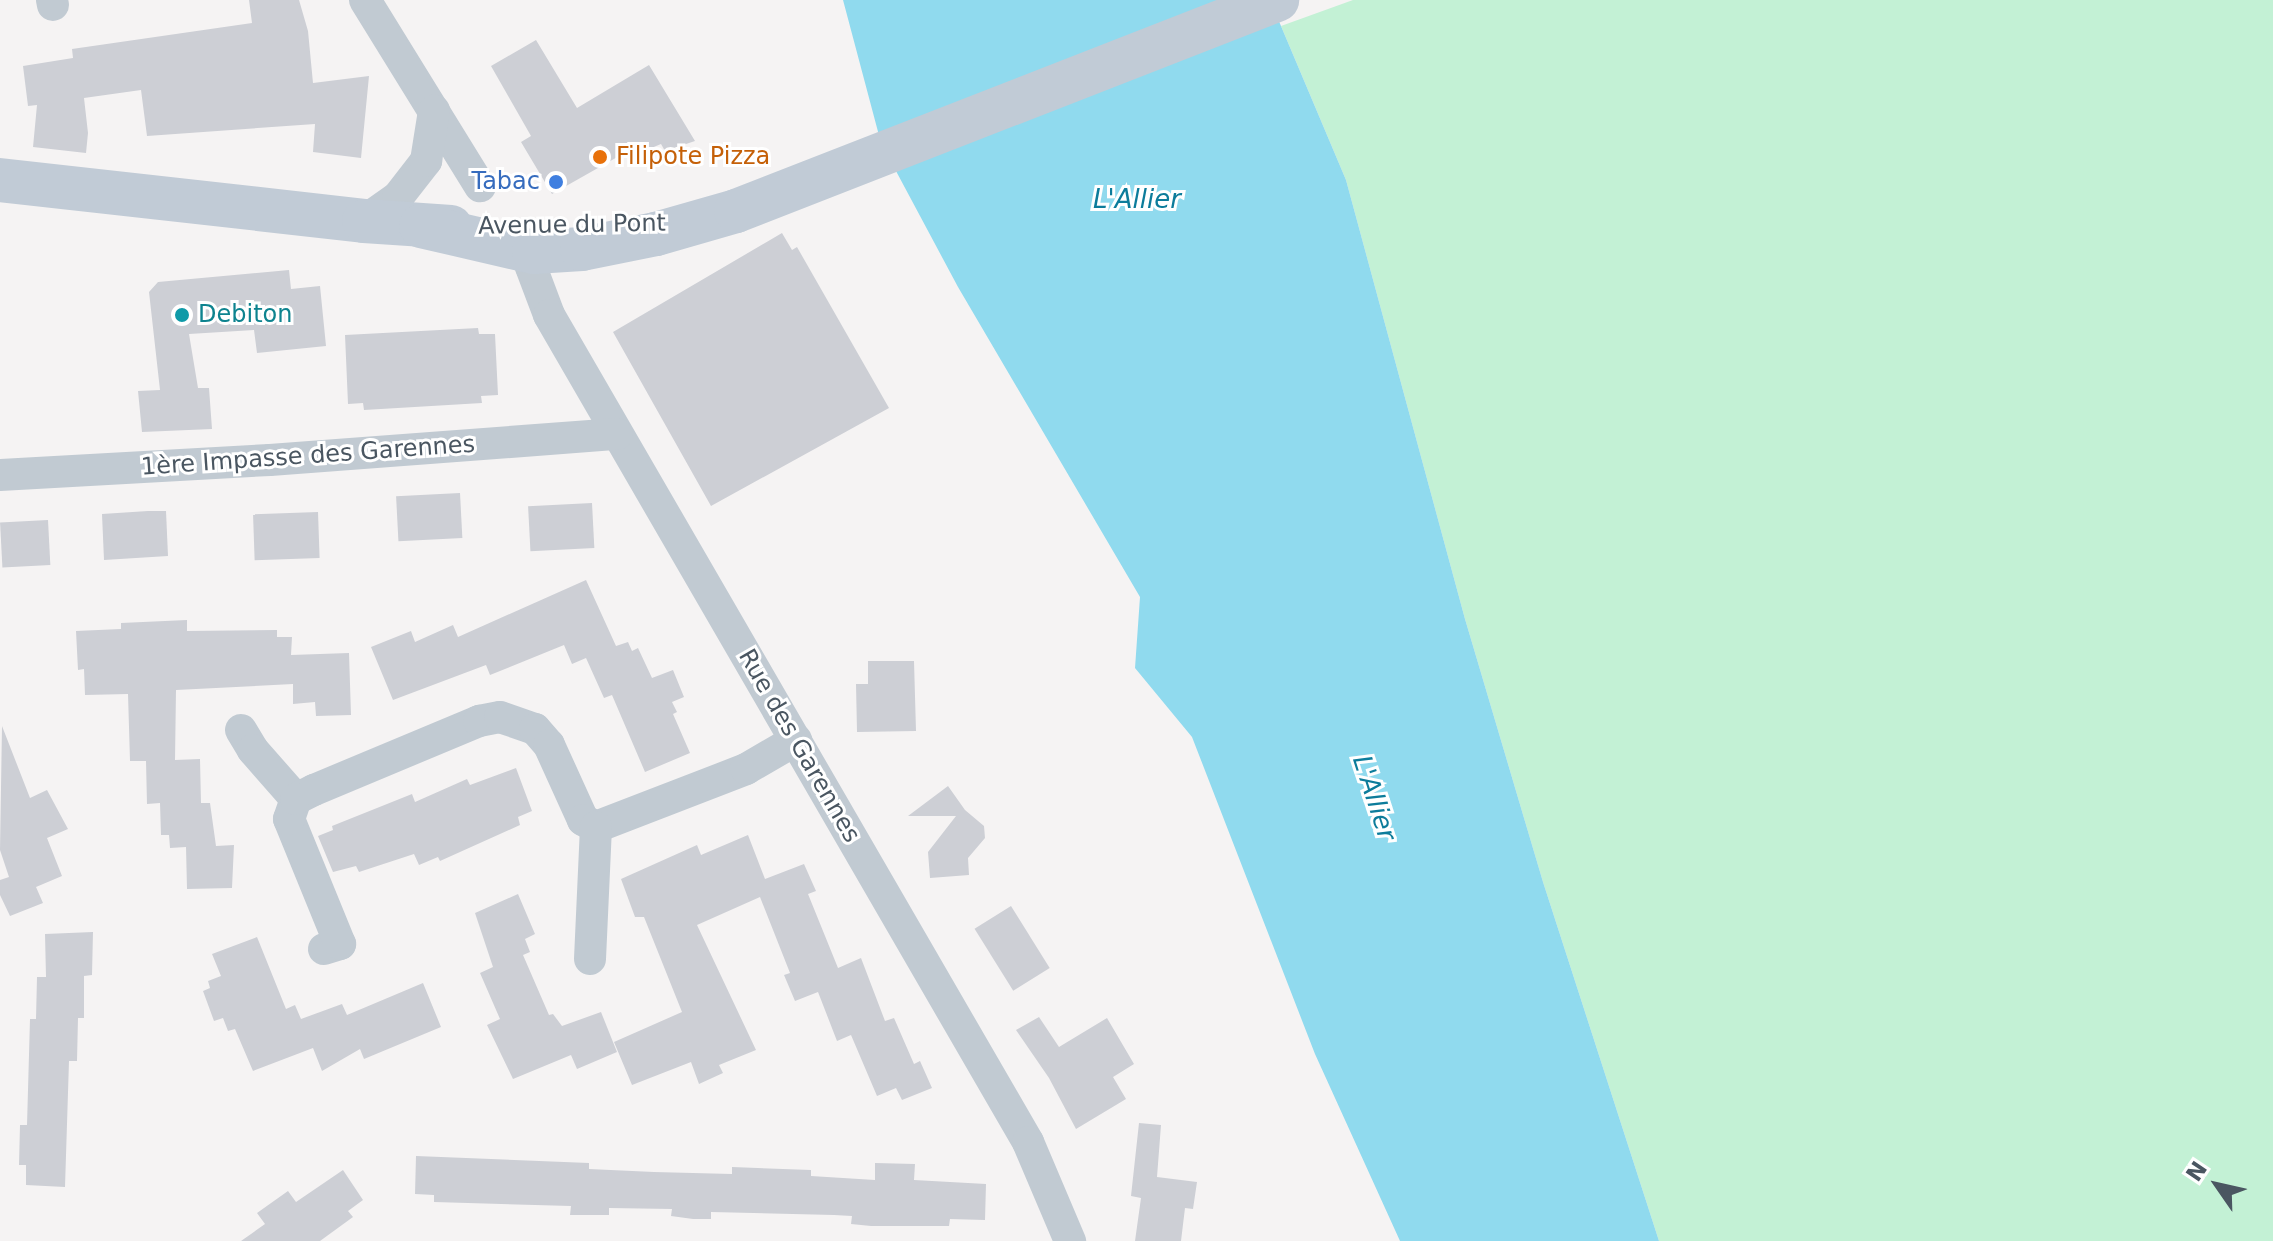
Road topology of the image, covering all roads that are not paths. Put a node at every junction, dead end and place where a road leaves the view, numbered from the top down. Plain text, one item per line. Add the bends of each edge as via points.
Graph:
1 (365, 0) edge
2 (1277, 0) edge
3 (434, 111) junction
4 (0, 180) edge
5 (480, 186) dead end
6 (736, 211) junction
7 (364, 221) junction
8 (421, 226) junction
9 (534, 252) junction
10 (617, 434) junction
11 (0, 475) edge
12 (241, 730) dead end
13 (796, 740) junction
14 (296, 799) junction
15 (596, 827) junction
16 (324, 949) dead end
17 (590, 959) dead end
18 (1070, 1241) edge

1 - 3 street
2 - 6 main road
3 - 5 street
3 - 7 street via 426,161 398,197
4 - 7 main road, Avenue du Pont
6 - 8 main road, Avenue du Pont via 650,228
6 - 9 main road, Avenue du Pont via 612,243
7 - 8 main road, Avenue du Pont
8 - 9 main road, Avenue du Pont
9 - 10 street, Rue des Garennes via 531,267 549,315
10 - 11 street, 1ère Impasse des Garennes
10 - 13 street, Rue des Garennes
12 - 14 street
13 - 15 street via 746,769
13 - 18 street, Rue des Garennes via 1028,1142
14 - 15 street via 479,721 500,717 535,729 549,745 583,820
14 - 16 street via 289,819 340,944
15 - 17 street

